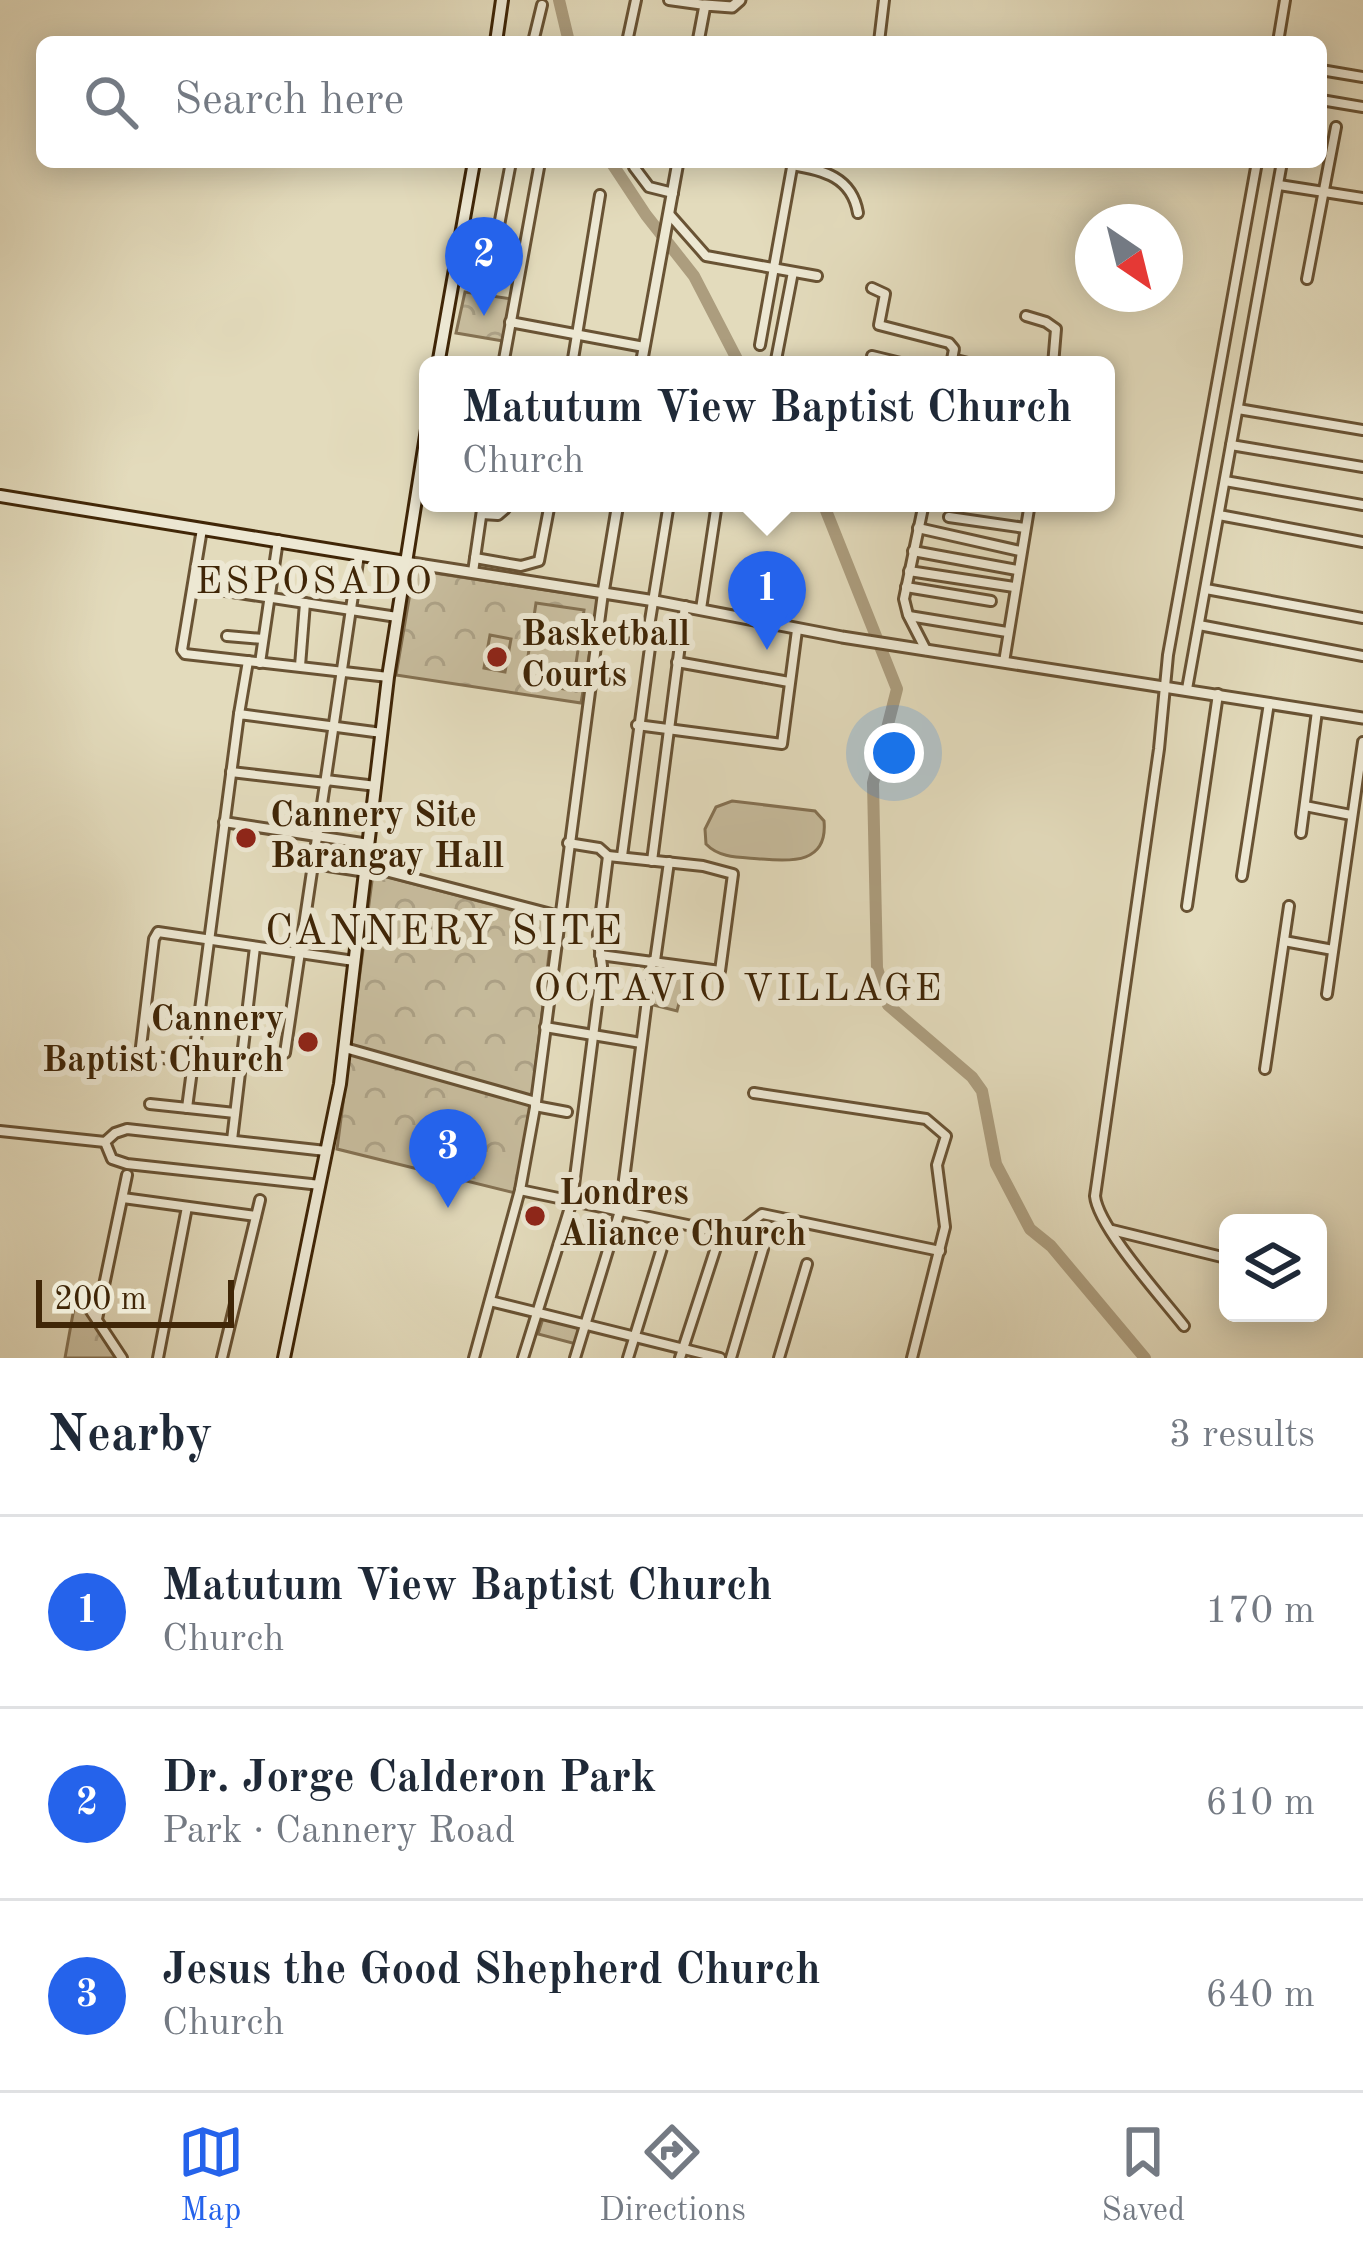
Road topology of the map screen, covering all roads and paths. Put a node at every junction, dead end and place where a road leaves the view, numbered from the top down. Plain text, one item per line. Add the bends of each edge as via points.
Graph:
1 (502, 0) edge
2 (637, 0) edge
3 (669, 0) edge
4 (740, 0) edge
5 (868, 0) edge
6 (1285, 0) edge
7 (884, 1) edge
8 (542, 5) dead end
9 (705, 5) junction
10 (497, 36) edge
11 (534, 36) edge
12 (628, 36) edge
13 (699, 36) edge
14 (879, 36) edge
15 (1279, 36) edge
16 (1327, 71) edge
17 (1363, 77) edge
18 (1327, 101) edge
19 (1363, 107) edge
20 (1336, 127) dead end
21 (473, 168) edge
22 (510, 168) edge
23 (536, 168) edge
24 (635, 168) edge
25 (677, 168) edge
26 (791, 168) edge
27 (809, 168) edge
28 (1256, 168) edge
29 (1281, 168) edge
30 (1279, 185) junction
31 (1323, 191) junction
32 (673, 193) junction
33 (600, 195) dead end
34 (1363, 198) edge
35 (858, 212) dead end
36 (669, 214) junction
37 (520, 264) junction
38 (776, 269) junction
39 (793, 272) junction
40 (817, 276) dead end
41 (1307, 279) dead end
42 (872, 288) dead end
43 (1026, 316) dead end
44 (510, 322) junction
45 (577, 335) junction
46 (760, 345) dead end
47 (644, 347) junction
48 (439, 356) edge
49 (504, 356) edge
50 (574, 356) edge
51 (642, 356) edge
52 (777, 356) edge
53 (953, 356) edge
54 (1054, 356) edge
55 (1238, 409) junction
56 (1363, 430) edge
57 (1231, 445) junction
58 (1363, 467) edge
59 (419, 477) edge
60 (1225, 481) junction
61 (0, 496) edge
62 (1363, 505) edge
63 (482, 512) edge
64 (548, 512) edge
65 (616, 512) edge
66 (669, 512) edge
67 (716, 512) edge
68 (921, 512) edge
69 (1028, 512) edge
70 (1219, 515) junction
71 (949, 517) dead end
72 (202, 528) junction
73 (918, 528) junction
74 (1024, 528) junction
75 (278, 540) junction
76 (1363, 542) edge
77 (914, 550) junction
78 (1020, 550) junction
79 (359, 555) junction
80 (475, 558) junction
81 (405, 562) junction
82 (1017, 570) junction
83 (909, 571) junction
84 (473, 572) junction
85 (193, 586) junction
86 (906, 587) junction
87 (1013, 587) junction
88 (1206, 590) junction
89 (603, 593) junction
90 (269, 598) junction
91 (655, 601) junction
92 (992, 601) dead end
93 (305, 603) junction
94 (686, 606) junction
95 (701, 609) junction
96 (351, 610) junction
97 (908, 615) junction
98 (397, 617) junction
99 (1363, 618) edge
100 (1199, 625) junction
101 (597, 629) junction
102 (797, 630) junction
103 (1007, 632) junction
104 (227, 637) dead end
105 (263, 639) junction
106 (649, 639) junction
107 (679, 644) junction
108 (926, 650) junction
109 (1363, 656) edge
110 (248, 661) junction
111 (260, 662) junction
112 (677, 662) junction
113 (1004, 662) junction
114 (300, 666) junction
115 (343, 671) junction
116 (388, 677) junction
117 (790, 682) junction
118 (1164, 685) junction
119 (1187, 689) junction
120 (1218, 694) junction
121 (1269, 703) junction
122 (1316, 711) junction
123 (239, 714) junction
124 (1363, 718) edge
125 (638, 724) junction
126 (671, 726) junction
127 (333, 727) junction
128 (382, 733) junction
129 (1363, 742) edge
130 (231, 772) junction
131 (326, 782) junction
132 (376, 786) junction
133 (1305, 806) junction
134 (1352, 815) junction
135 (224, 822) junction
136 (1301, 833) dead end
137 (319, 836) junction
138 (568, 843) junction
139 (369, 844) junction
140 (608, 856) junction
141 (622, 856) junction
142 (652, 861) junction
143 (669, 862) junction
144 (315, 864) junction
145 (366, 869) junction
146 (1242, 876) dead end
147 (1187, 906) dead end
148 (1289, 906) dead end
149 (559, 918) junction
150 (598, 922) junction
151 (207, 937) junction
152 (1284, 941) junction
153 (255, 946) junction
154 (1333, 950) junction
155 (302, 954) junction
156 (600, 955) junction
157 (355, 961) junction
158 (654, 961) junction
159 (1327, 994) dead end
160 (545, 1027) junction
161 (594, 1035) junction
162 (641, 1043) junction
163 (345, 1048) junction
164 (285, 1053) dead end
165 (194, 1063) junction
166 (239, 1068) junction
167 (1265, 1069) dead end
168 (754, 1094) dead end
169 (150, 1104) dead end
170 (535, 1104) junction
171 (187, 1108) junction
172 (566, 1112) dead end
173 (235, 1113) junction
174 (0, 1131) edge
175 (232, 1140) junction
176 (105, 1142) junction
177 (328, 1151) junction
178 (127, 1175) dead end
179 (320, 1185) junction
180 (520, 1190) junction
181 (123, 1198) junction
182 (260, 1200) dead end
183 (572, 1201) junction
184 (188, 1207) junction
185 (620, 1211) junction
186 (256, 1216) junction
187 (670, 1221) junction
188 (1111, 1230) junction
189 (741, 1231) junction
190 (721, 1232) junction
191 (940, 1250) junction
192 (1219, 1256) edge
193 (807, 1264) dead end
194 (80, 1293) dead end
195 (490, 1301) junction
196 (538, 1313) junction
197 (97, 1319) junction
198 (584, 1324) junction
199 (1184, 1326) dead end
200 (634, 1336) junction
201 (683, 1347) junction
202 (122, 1358) edge
203 (158, 1358) edge
204 (221, 1358) edge
205 (284, 1358) edge
206 (474, 1358) edge
207 (523, 1358) edge
208 (575, 1358) edge
209 (628, 1358) edge
210 (680, 1358) edge
211 (720, 1358) edge
212 (731, 1358) edge
213 (779, 1358) edge
214 (912, 1358) edge

1 - 10 main road
2 - 12 street
3 - 9 street
4 - 9 street
5 - 7 street
6 - 15 street
7 - 14 street
8 - 11 street
9 - 13 street
16 - 17 street
18 - 19 street
20 - 31 street
21 - 48 main road
22 - 37 street via 494,256
23 - 37 street
24 - 32 street via 649,187
25 - 32 street
26 - 38 street
27 - 35 street via 837,178
28 - 118 street
29 - 30 street
30 - 31 street
30 - 55 street
31 - 34 street
31 - 41 street
32 - 36 street
33 - 45 street
36 - 38 street via 706,256
36 - 47 street
37 - 44 street
38 - 39 street
38 - 46 street
39 - 40 street
39 - 52 street
42 - 53 street via 885,294 878,325 949,343
43 - 54 street via 1056,329
44 - 45 street
44 - 49 street
45 - 47 street
45 - 50 street
47 - 51 street
55 - 56 street
55 - 57 street
57 - 58 street
57 - 60 street
59 - 81 main road
60 - 62 street
60 - 70 street
61 - 72 main road
63 - 80 street
64 - 80 street via 539,561
65 - 89 street
66 - 91 street
67 - 95 street
68 - 73 street
69 - 74 street
70 - 76 street
70 - 88 street
71 - 74 street
72 - 75 main road
72 - 85 street
73 - 77 street
73 - 78 street
74 - 78 street
75 - 79 main road
75 - 90 street
77 - 82 street
77 - 83 street
78 - 82 street
79 - 81 main road
79 - 96 street
80 - 84 street
81 - 84 street
81 - 98 main road
82 - 87 street
83 - 86 street
83 - 87 street
84 - 89 street
85 - 90 street
85 - 110 street via 183,652
86 - 92 street
86 - 97 street
87 - 103 street
88 - 99 street
88 - 100 street
89 - 91 street
89 - 101 street
90 - 93 street
90 - 105 street
91 - 94 street
91 - 106 street
93 - 96 street
93 - 114 street
94 - 95 street
94 - 107 street
95 - 102 street
96 - 98 street
96 - 115 street
97 - 103 street
97 - 108 street
98 - 116 main road
100 - 109 street
100 - 119 street
101 - 106 street
101 - 138 street
102 - 108 street
102 - 117 street
103 - 113 street
104 - 105 street
105 - 111 street
106 - 107 street
106 - 125 street
107 - 112 street
108 - 113 street
110 - 111 street
110 - 123 street
111 - 114 street
112 - 117 street
112 - 126 street
113 - 118 street
114 - 115 street
115 - 116 street
115 - 127 street
116 - 128 main road
117 - 126 street via 782,744
118 - 119 street
118 - 188 street via 1096,1196
119 - 120 street
120 - 121 street
120 - 147 street
121 - 122 street
121 - 146 street
122 - 124 street
122 - 133 street
123 - 127 street
123 - 130 street
125 - 126 street
125 - 141 street
126 - 142 street
127 - 128 street
127 - 131 street
128 - 132 main road
129 - 134 street
130 - 131 street
130 - 135 street
131 - 132 street
131 - 137 street
132 - 139 main road
133 - 134 street
133 - 136 street
134 - 154 street
135 - 137 street
135 - 151 street
137 - 139 street
137 - 144 street
138 - 140 street
138 - 149 street
139 - 145 main road
140 - 141 street
140 - 150 street
141 - 142 street
142 - 143 street
143 - 158 street
143 - 158 street via 733,874 721,971
144 - 145 street
144 - 155 street
145 - 149 street
145 - 157 main road
148 - 152 street
149 - 150 street
149 - 160 street
150 - 156 street
151 - 153 street
151 - 165 street
151 - 165 street via 156,934 140,1052
152 - 154 street
152 - 167 street
153 - 155 street
153 - 166 street
154 - 159 street
155 - 157 street
155 - 164 street
156 - 158 street
156 - 161 street
157 - 163 main road
158 - 162 street
160 - 161 street
160 - 170 street
161 - 162 street
161 - 183 street
162 - 185 street
163 - 170 street
163 - 177 main road
165 - 166 street
165 - 171 street
166 - 173 street
168 - 191 street via 938,1126 946,1136 937,1165 946,1213
169 - 171 street
170 - 172 street
170 - 180 street
171 - 173 street
173 - 175 street
174 - 176 street
175 - 176 street via 127,1129
175 - 177 street
176 - 179 street via 112,1159 127,1164
177 - 179 main road
178 - 181 street
179 - 205 main road
180 - 183 street
180 - 195 street
181 - 184 street
181 - 197 street
182 - 186 street
183 - 185 street
183 - 196 street
184 - 186 street
184 - 203 street
185 - 187 street
185 - 198 street
186 - 204 street
187 - 190 street
187 - 200 street
188 - 192 street
188 - 199 street
189 - 190 street
189 - 191 street via 762,1214
189 - 212 street via 763,1246
190 - 201 street
191 - 214 street
193 - 213 street
194 - 197 street
195 - 196 street
195 - 206 street
196 - 198 street
196 - 207 street
197 - 202 street
198 - 200 street
198 - 208 street
200 - 201 street
200 - 209 street
201 - 210 street
201 - 211 street

